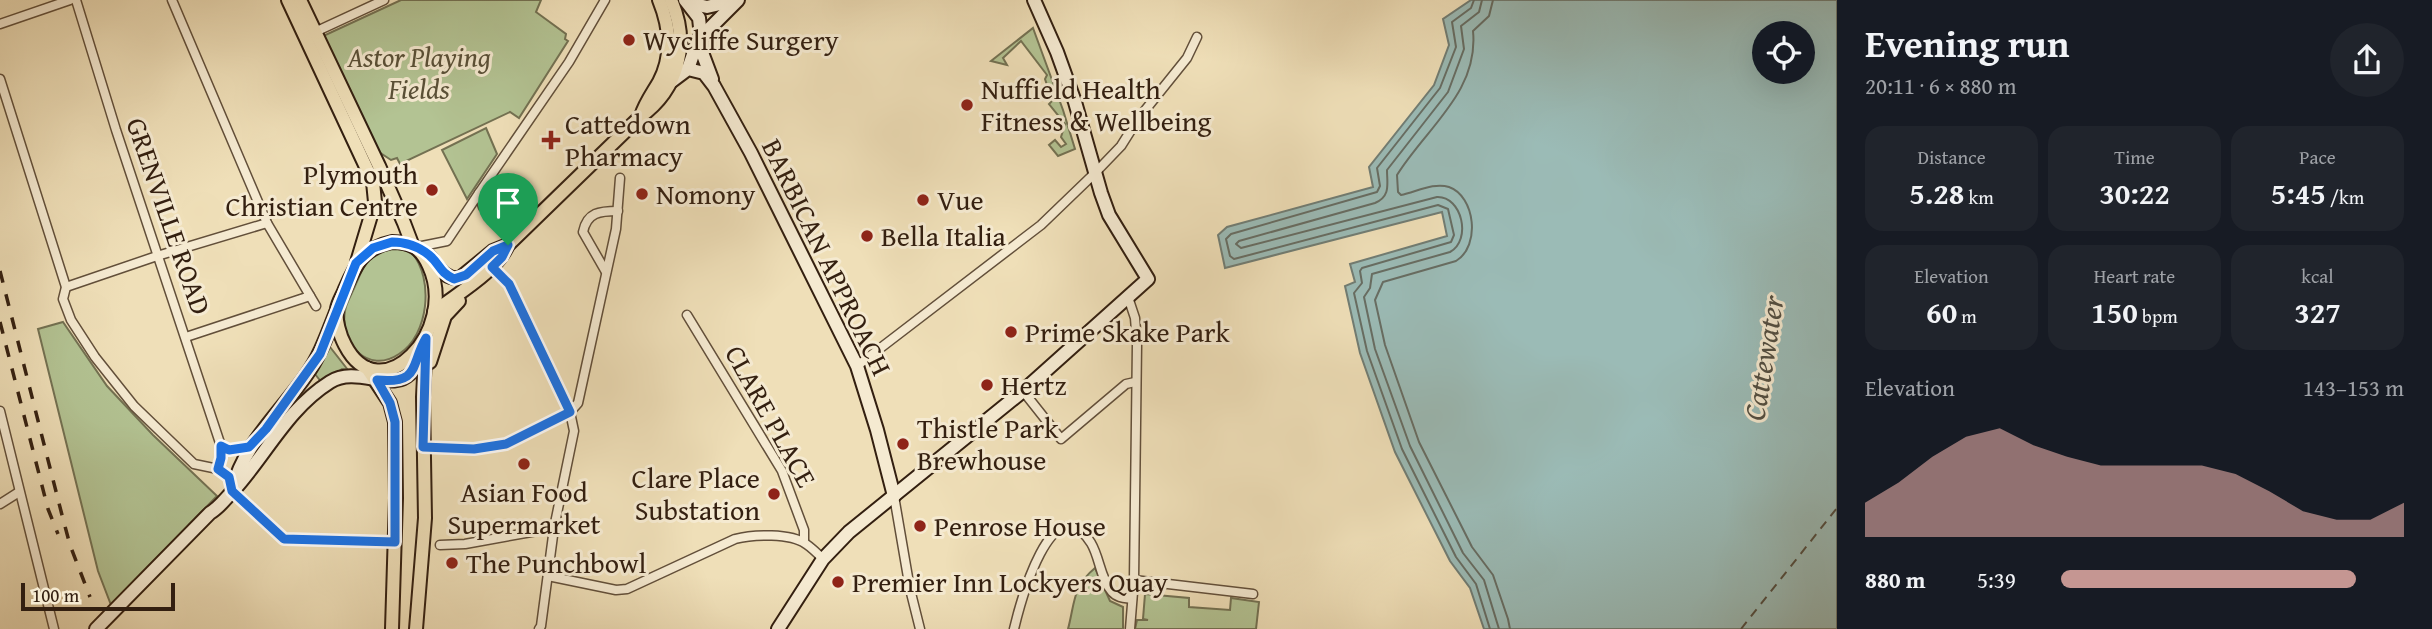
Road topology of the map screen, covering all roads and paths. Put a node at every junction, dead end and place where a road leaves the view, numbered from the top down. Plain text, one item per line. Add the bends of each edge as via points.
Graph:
1 (70, 0) edge
2 (76, 0) edge
3 (172, 0) edge
4 (288, 0) edge
5 (300, 0) edge
6 (384, 0) edge
7 (605, 0) edge
8 (659, 0) edge
9 (671, 0) edge
10 (738, 0) edge
11 (1034, 0) edge
12 (687, 1) edge
13 (0, 24) edge
14 (315, 32) junction
15 (702, 34) junction
16 (1197, 37) dead end
17 (688, 69) junction
18 (0, 79) edge
19 (672, 81) junction
20 (714, 86) junction
21 (640, 117) junction
22 (1095, 173) junction
23 (620, 178) dead end
24 (479, 193) junction
25 (483, 207) dead end
26 (618, 211) junction
27 (267, 223) junction
28 (508, 245) junction
29 (416, 248) junction
30 (157, 256) junction
31 (356, 263) junction
32 (492, 267) junction
33 (606, 272) junction
34 (475, 282) junction
35 (66, 287) junction
36 (310, 296) junction
37 (1128, 297) junction
38 (316, 306) dead end
39 (337, 310) junction
40 (434, 312) junction
41 (687, 316) dead end
42 (186, 337) junction
43 (424, 342) junction
44 (857, 366) junction
45 (367, 368) junction
46 (377, 380) junction
47 (1135, 382) junction
48 (1023, 391) junction
49 (423, 397) junction
50 (0, 411) edge
51 (570, 412) junction
52 (221, 446) junction
53 (249, 447) junction
54 (423, 447) junction
55 (218, 469) junction
56 (232, 491) junction
57 (19, 492) junction
58 (894, 496) junction
59 (0, 503) edge
60 (554, 528) junction
61 (395, 542) junction
62 (804, 542) junction
63 (440, 545) dead end
64 (823, 559) junction
65 (548, 576) junction
66 (1134, 580) junction
67 (1253, 594) dead end
68 (1132, 599) junction
69 (54, 629) edge
70 (96, 629) edge
71 (392, 629) edge
72 (415, 629) edge
73 (539, 629) edge
74 (778, 629) edge
75 (920, 629) edge
76 (1014, 629) edge
77 (1130, 629) edge

1 - 13 street
2 - 30 street, GRENVILLE ROAD
3 - 27 street
4 - 31 main road via 373,182 375,202
5 - 14 main road
6 - 14 street
7 - 24 street via 569,62
8 - 21 main road via 668,29 667,59
9 - 19 main road via 681,40
10 - 12 street via 708,7
10 - 15 street
11 - 22 street via 1075,102
12 - 15 street, BARBICAN APPROACH via 699,18
14 - 29 main road
15 - 17 street
15 - 20 street, BARBICAN APPROACH via 703,54
16 - 22 street via 1187,58
17 - 19 street
17 - 20 street, BARBICAN APPROACH via 704,74
18 - 35 street
19 - 21 main road via 655,107
20 - 44 street, BARBICAN APPROACH
21 - 28 main road
22 - 37 street via 1110,215 1147,279
22 - 44 street via 1041,225
23 - 26 street
24 - 25 street
24 - 29 street via 447,241
26 - 33 street
26 - 33 street via 590,215 584,223 583,232
27 - 30 street
27 - 36 street
28 - 29 main road via 454,279
28 - 32 main road
29 - 31 main road via 382,244
29 - 40 main road via 432,275
30 - 35 street
30 - 42 street, GRENVILLE ROAD
31 - 39 main road
32 - 34 main road
32 - 51 street via 509,284
33 - 51 street via 578,403
34 - 40 main road
34 - 49 main road via 445,316
35 - 55 street via 63,299 71,320 134,406 194,464
36 - 38 street
36 - 42 street
37 - 47 street via 1135,318
37 - 48 street
39 - 45 main road via 346,347
39 - 53 street via 308,373
40 - 43 main road
41 - 62 street, CLARE PLACE via 782,471
42 - 52 street, GRENVILLE ROAD
43 - 45 main road via 404,362 377,370
43 - 46 street via 411,373 397,381
43 - 49 main road
44 - 58 street, BARBICAN APPROACH
45 - 46 main road
46 - 56 street via 339,378 310,397 293,412
46 - 61 main road via 395,422
47 - 48 street via 1126,384 1061,439
47 - 66 street
48 - 58 street
49 - 54 main road
50 - 57 street
51 - 54 street via 506,444 474,449
51 - 60 street via 574,431
52 - 53 street via 229,450
52 - 55 street, GRENVILLE ROAD
53 - 56 street
54 - 72 main road via 425,518
55 - 56 street via 229,477
56 - 61 street via 284,539
56 - 70 street
57 - 59 street
57 - 69 street
58 - 64 street via 849,531
58 - 75 street
60 - 63 street
60 - 65 street
61 - 71 main road
62 - 64 street
62 - 65 street via 776,536 742,537 627,589
64 - 74 street
65 - 73 street
66 - 67 street
66 - 68 street
68 - 76 street via 1112,592 1090,543 1066,525 1059,527 1035,563
68 - 77 street

